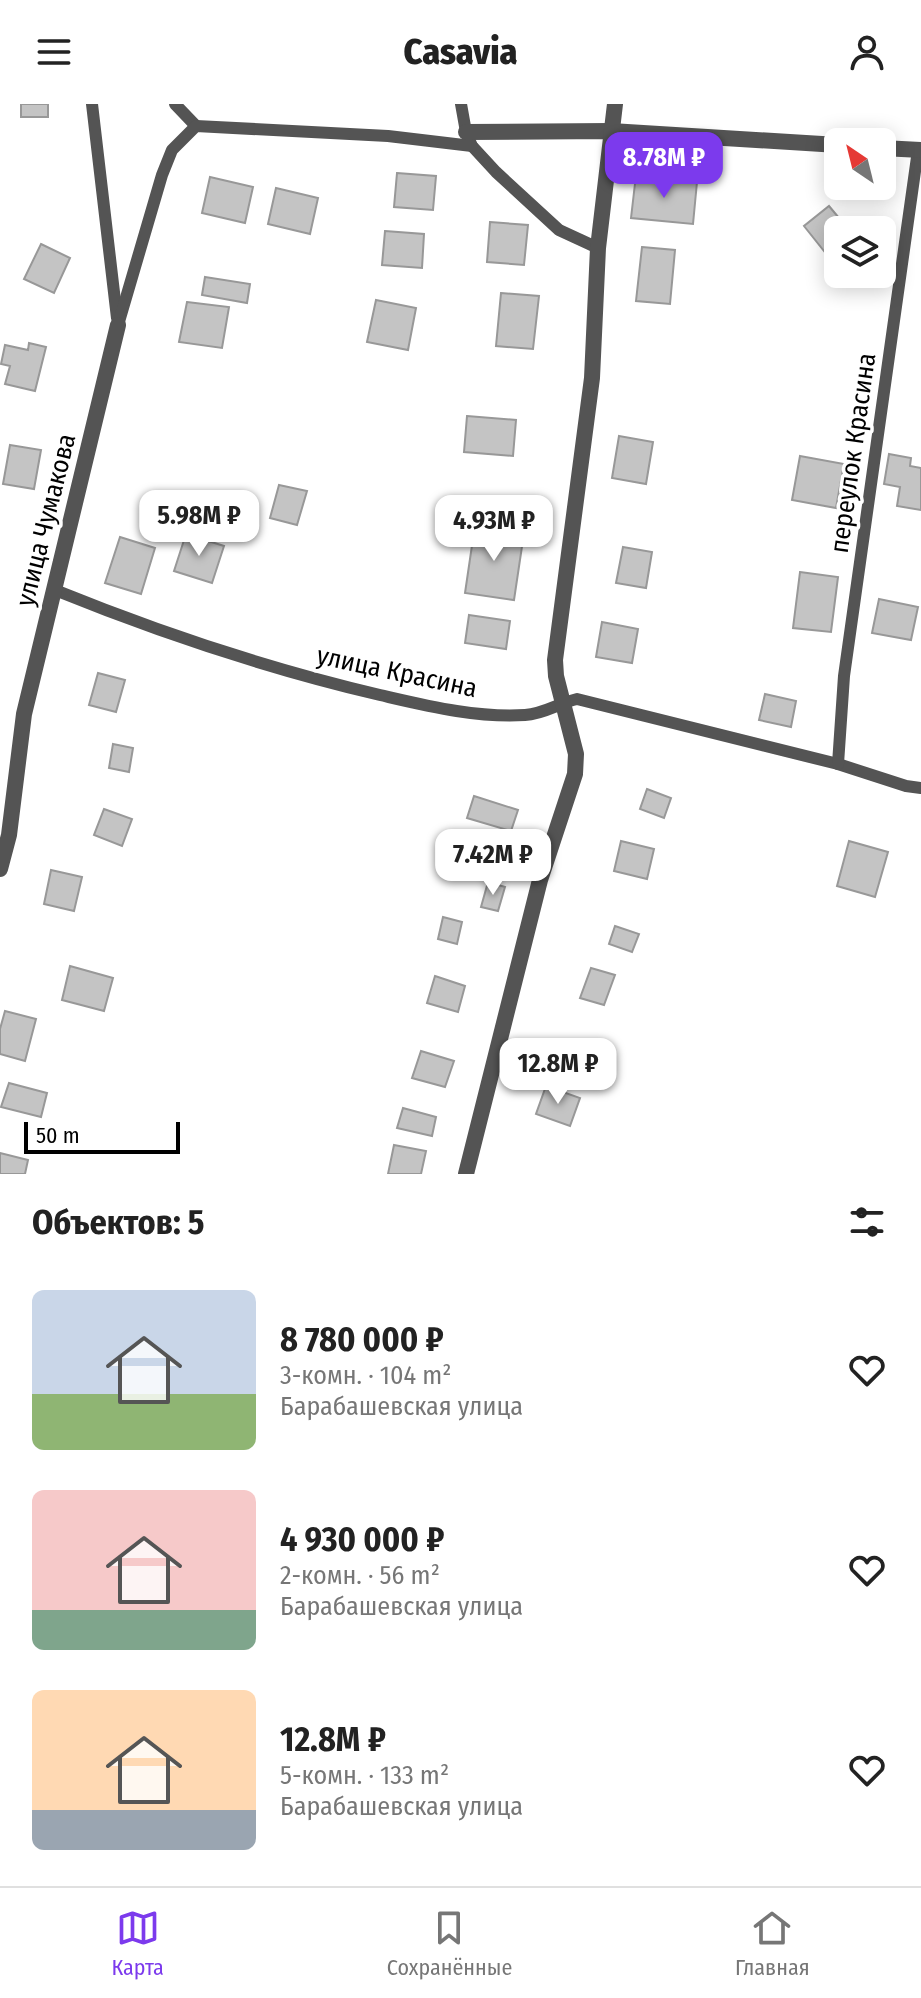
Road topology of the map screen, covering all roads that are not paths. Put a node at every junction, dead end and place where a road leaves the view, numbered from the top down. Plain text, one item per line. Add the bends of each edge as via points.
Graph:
1 (92, 104) edge
2 (175, 104) edge
3 (461, 104) edge
4 (615, 104) edge
5 (196, 126) junction
6 (611, 131) junction
7 (469, 139) junction
8 (824, 144) edge
9 (896, 149) edge
10 (920, 150) edge
11 (598, 248) junction
12 (118, 325) junction
13 (55, 590) junction
14 (562, 702) junction
15 (838, 764) junction
16 (921, 788) edge
17 (0, 869) edge
18 (466, 1174) edge

1 - 12 lane
2 - 5 lane
3 - 7 lane
4 - 6 street
5 - 7 lane
5 - 12 lane via 172,150 162,175
6 - 7 street
6 - 8 street
6 - 11 street
7 - 11 lane via 496,172 559,230
9 - 10 street
10 - 15 lane, переулок Красина via 844,676
11 - 14 street via 592,378 555,660
12 - 13 street, улица Чумакова
13 - 14 lane, улица Красина via 148,628 318,680 452,711 524,715
13 - 17 street, улица Чумакова via 24,714
14 - 15 lane, улица Красина via 577,699
14 - 18 street via 576,754 575,774 540,880
15 - 16 lane, улица Красина

